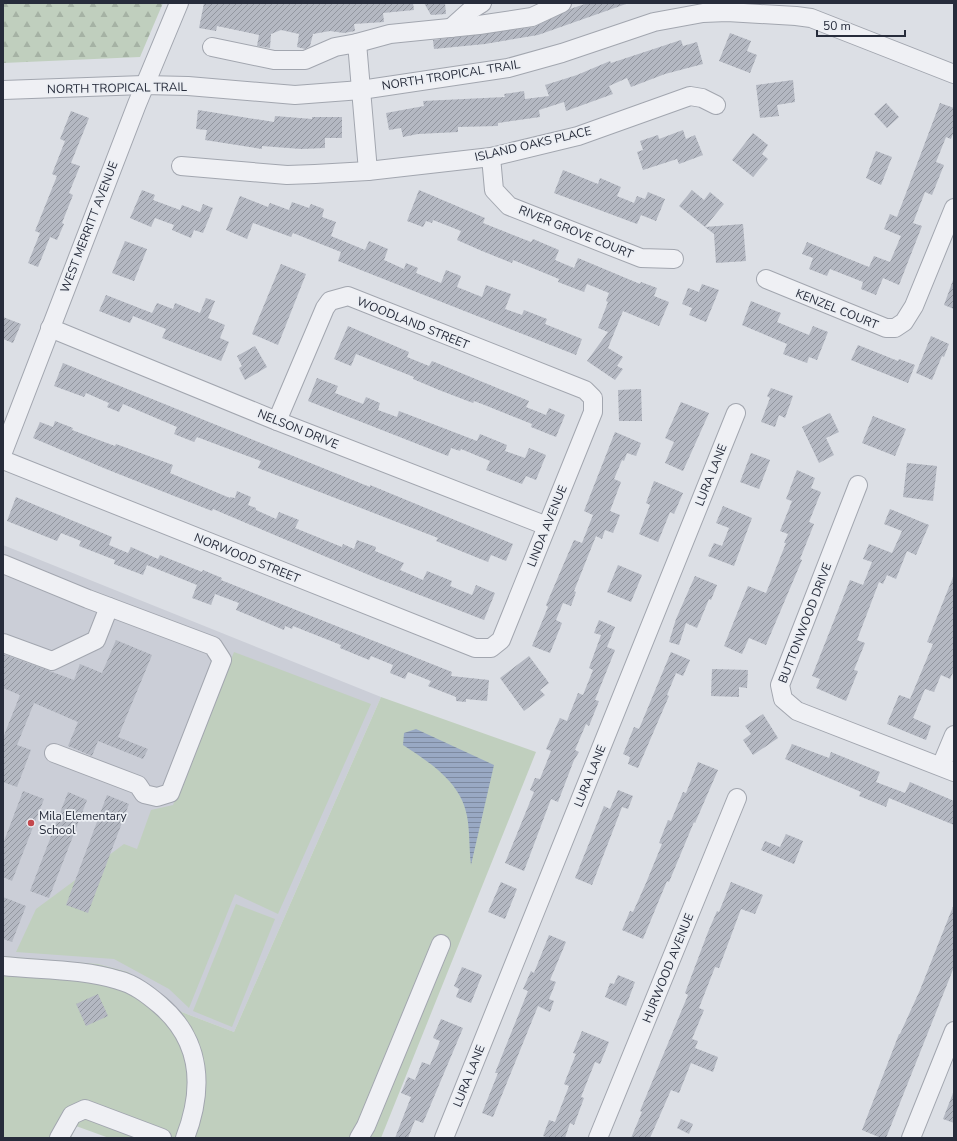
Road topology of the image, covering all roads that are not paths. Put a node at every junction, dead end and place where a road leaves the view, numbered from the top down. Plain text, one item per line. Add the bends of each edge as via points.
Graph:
1 (179, 3) edge
2 (482, 3) edge
3 (562, 3) edge
4 (702, 8) edge
5 (451, 28) junction
6 (357, 43) junction
7 (212, 47) dead end
8 (954, 74) edge
9 (144, 85) junction
10 (113, 86) junction
11 (3, 90) edge
12 (361, 90) junction
13 (716, 104) dead end
14 (129, 125) junction
15 (490, 157) junction
16 (181, 166) dead end
17 (368, 171) junction
18 (954, 208) edge
19 (674, 259) dead end
20 (766, 279) dead end
21 (50, 328) junction
22 (593, 398) joint
23 (736, 413) dead end
24 (277, 421) junction
25 (3, 452) edge
26 (3, 460) edge
27 (858, 485) dead end
28 (547, 526) junction
29 (3, 564) edge
30 (109, 607) junction
31 (3, 643) edge
32 (491, 648) joint
33 (954, 735) edge
34 (54, 753) dead end
35 (948, 769) edge
36 (737, 798) dead end
37 (441, 944) dead end
38 (3, 966) edge
39 (954, 1031) edge
40 (59, 1138) edge
41 (162, 1138) edge
42 (185, 1138) edge
43 (359, 1138) edge
44 (444, 1138) edge
45 (598, 1138) edge
46 (911, 1138) edge

1 - 9 street, WEST MERRITT AVENUE
2 - 5 street via 470,10
3 - 5 street via 532,16
4 - 8 street, NORTH TROPICAL TRAIL via 811,18
4 - 12 street, NORTH TROPICAL TRAIL via 508,68
5 - 6 street via 390,34
6 - 7 street via 335,47 305,60 274,60
6 - 12 street
9 - 10 street, NORTH TROPICAL TRAIL
9 - 12 street, NORTH TROPICAL TRAIL via 295,95
9 - 14 street, WEST MERRITT AVENUE
10 - 11 street, NORTH TROPICAL TRAIL
10 - 14 street via 126,99
12 - 17 street
13 - 15 street, ISLAND OAKS PLACE via 690,96 578,136
14 - 21 street, WEST MERRITT AVENUE
15 - 17 street, ISLAND OAKS PLACE
15 - 19 street, RIVER GROVE COURT via 494,190 509,206 640,258
16 - 17 street, ISLAND OAKS PLACE via 287,175
18 - 20 street, KENZEL COURT via 914,306 904,322 895,328 886,328
21 - 24 street, NELSON DRIVE
21 - 25 street, WEST MERRITT AVENUE
22 - 24 street, WOODLAND STREET via 586,390 348,296 330,301 325,308
22 - 28 street, LINDA AVENUE via 593,412
23 - 44 street, LURA LANE
24 - 28 street, NELSON DRIVE
26 - 32 street, NORWOOD STREET via 475,648
27 - 35 street, BUTTONWOOD DRIVE via 780,685 783,699 797,711
28 - 32 street, LINDA AVENUE via 501,640
29 - 30 street
30 - 31 street via 96,640 52,661
30 - 34 street via 213,646 222,660 170,793 157,797 144,794 138,785
33 - 35 street
36 - 45 street, HURWOOD AVENUE
37 - 43 street
38 - 42 street via 100,975 120,980 138,988 177,1021 196,1065 197,1093 192,1120
39 - 46 street
40 - 41 street via 72,1115 85,1109

